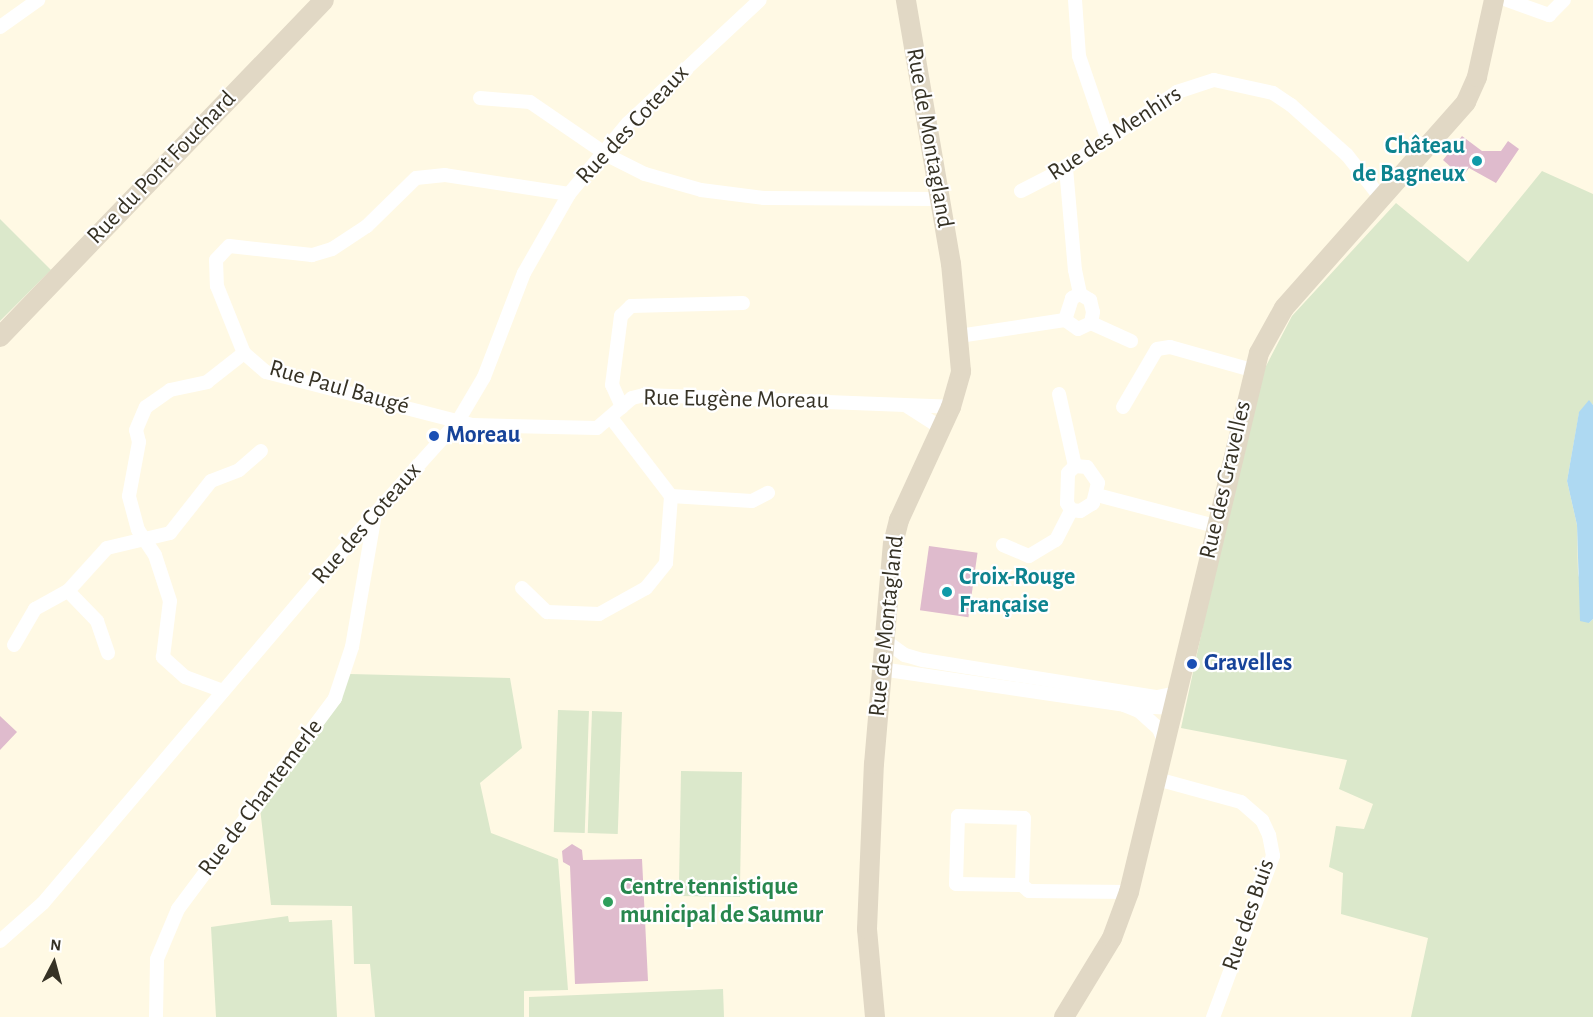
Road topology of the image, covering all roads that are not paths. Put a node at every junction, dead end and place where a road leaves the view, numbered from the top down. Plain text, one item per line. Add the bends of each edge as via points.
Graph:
1 (38, 0) edge
2 (324, 0) edge
3 (760, 0) edge
4 (906, 0) edge
5 (1075, 0) edge
6 (1494, 0) edge
7 (1507, 0) edge
8 (1564, 0) edge
9 (0, 27) edge
10 (480, 98) dead end
11 (1107, 138) junction
12 (603, 152) junction
13 (1066, 168) junction
14 (1022, 191) dead end
15 (569, 194) junction
16 (1380, 197) junction
17 (940, 199) junction
18 (1080, 294) junction
19 (743, 303) dead end
20 (1065, 320) junction
21 (1091, 323) junction
22 (959, 336) junction
23 (0, 337) edge
24 (1131, 341) dead end
25 (244, 353) junction
26 (1252, 370) junction
27 (1059, 394) dead end
28 (471, 404) junction
29 (622, 406) junction
30 (907, 406) junction
31 (951, 407) junction
32 (1123, 407) dead end
33 (612, 419) junction
34 (458, 421) junction
35 (505, 423) junction
36 (941, 428) junction
37 (261, 451) dead end
38 (1075, 466) junction
39 (768, 493) dead end
40 (1097, 495) junction
41 (671, 496) junction
42 (1071, 510) junction
43 (375, 514) junction
44 (1215, 526) junction
45 (352, 539) junction
46 (147, 540) junction
47 (1003, 545) dead end
48 (366, 558) junction
49 (335, 559) junction
50 (363, 575) junction
51 (522, 588) dead end
52 (68, 591) junction
53 (14, 645) dead end
54 (108, 653) dead end
55 (883, 655) junction
56 (223, 691) junction
57 (1176, 701) junction
58 (1124, 705) junction
59 (1166, 744) junction
60 (1157, 779) junction
61 (1022, 885) junction
62 (1129, 892) junction
63 (0, 941) edge
64 (156, 1017) edge
65 (875, 1017) edge
66 (1064, 1017) edge
67 (1213, 1017) edge

1 - 9 street
2 - 23 street, Rue du Pont Fouchard
3 - 12 street, Rue des Coteaux
4 - 17 street, Rue de Montagland
5 - 11 street via 1079,56
6 - 16 street, Rue des Gravelles via 1477,77 1466,102
7 - 8 street via 1549,15
10 - 12 street via 530,102
11 - 13 street, Rue des Menhirs
11 - 16 street, Rue des Menhirs via 1196,83 1214,80 1250,87 1273,93 1324,132
12 - 15 street, Rue des Coteaux
12 - 17 street via 645,174 701,190 787,199
13 - 14 street, Rue des Menhirs
13 - 18 street
15 - 25 street, Rue Paul Baugé via 430,176 405,185 368,226 332,249 291,254 229,246 213,268
15 - 28 street, Rue des Coteaux via 524,273
16 - 26 street, Rue des Gravelles via 1284,308
17 - 22 street, Rue de Montagland
18 - 20 street via 1072,298
18 - 21 street via 1090,300
19 - 29 street via 631,306 621,316 612,385
20 - 21 street via 1078,329
20 - 22 street
21 - 24 street
22 - 31 street, Rue de Montagland via 961,371
25 - 34 street, Rue Paul Baugé via 278,376
25 - 46 street via 207,382 154,397 140,415 129,496 138,530
26 - 32 street via 1170,347 1157,348
26 - 44 street, Rue des Gravelles
27 - 38 street
28 - 34 street, Rue des Coteaux
28 - 35 street, Rue Eugène Moreau via 485,416
29 - 30 street, Rue Eugène Moreau via 644,395
29 - 33 street, Rue Eugène Moreau
30 - 31 street, Rue Eugène Moreau
30 - 36 street
31 - 36 street, Rue de Montagland
33 - 35 street, Rue Eugène Moreau via 597,428
33 - 41 street
34 - 35 street, Rue Eugène Moreau via 472,425
34 - 43 street, Rue des Coteaux
36 - 55 street, Rue de Montagland via 898,520
37 - 46 street via 239,470 211,481 180,525
38 - 40 street via 1087,467 1095,474
38 - 42 street via 1068,473 1067,502
39 - 41 street via 752,501
40 - 42 street via 1087,507
40 - 44 street
41 - 51 street via 666,563 646,588 617,608 599,614 548,612
42 - 47 street via 1056,540 1029,556
43 - 45 street, Rue des Coteaux
43 - 48 street, Rue de Chantemerle
44 - 57 street, Rue des Gravelles
45 - 48 street
45 - 49 street, Rue des Coteaux
45 - 50 street, Rue de Chantemerle
46 - 52 street via 107,549
46 - 56 street via 170,601 163,657 185,677
48 - 50 street, Rue de Chantemerle
49 - 50 street via 356,558
49 - 56 street, Rue des Coteaux
50 - 64 street, Rue de Chantemerle via 352,646 335,698 178,909 163,937 154,984
52 - 53 street via 35,609
52 - 54 street via 97,621
55 - 57 street
55 - 58 street
55 - 65 street, Rue de Montagland via 867,929
56 - 63 street, Rue des Coteaux via 43,903
57 - 58 street
57 - 59 street, Rue des Gravelles
58 - 59 street via 1146,717
59 - 60 street, Rue des Gravelles
60 - 62 street, Rue des Gravelles
60 - 67 street, Rue des Buis via 1241,802 1262,820 1269,835 1273,856
61 - 61 street via 956,884 958,816 1024,818
61 - 62 street via 1029,891
62 - 66 street, Rue des Gravelles via 1112,938

